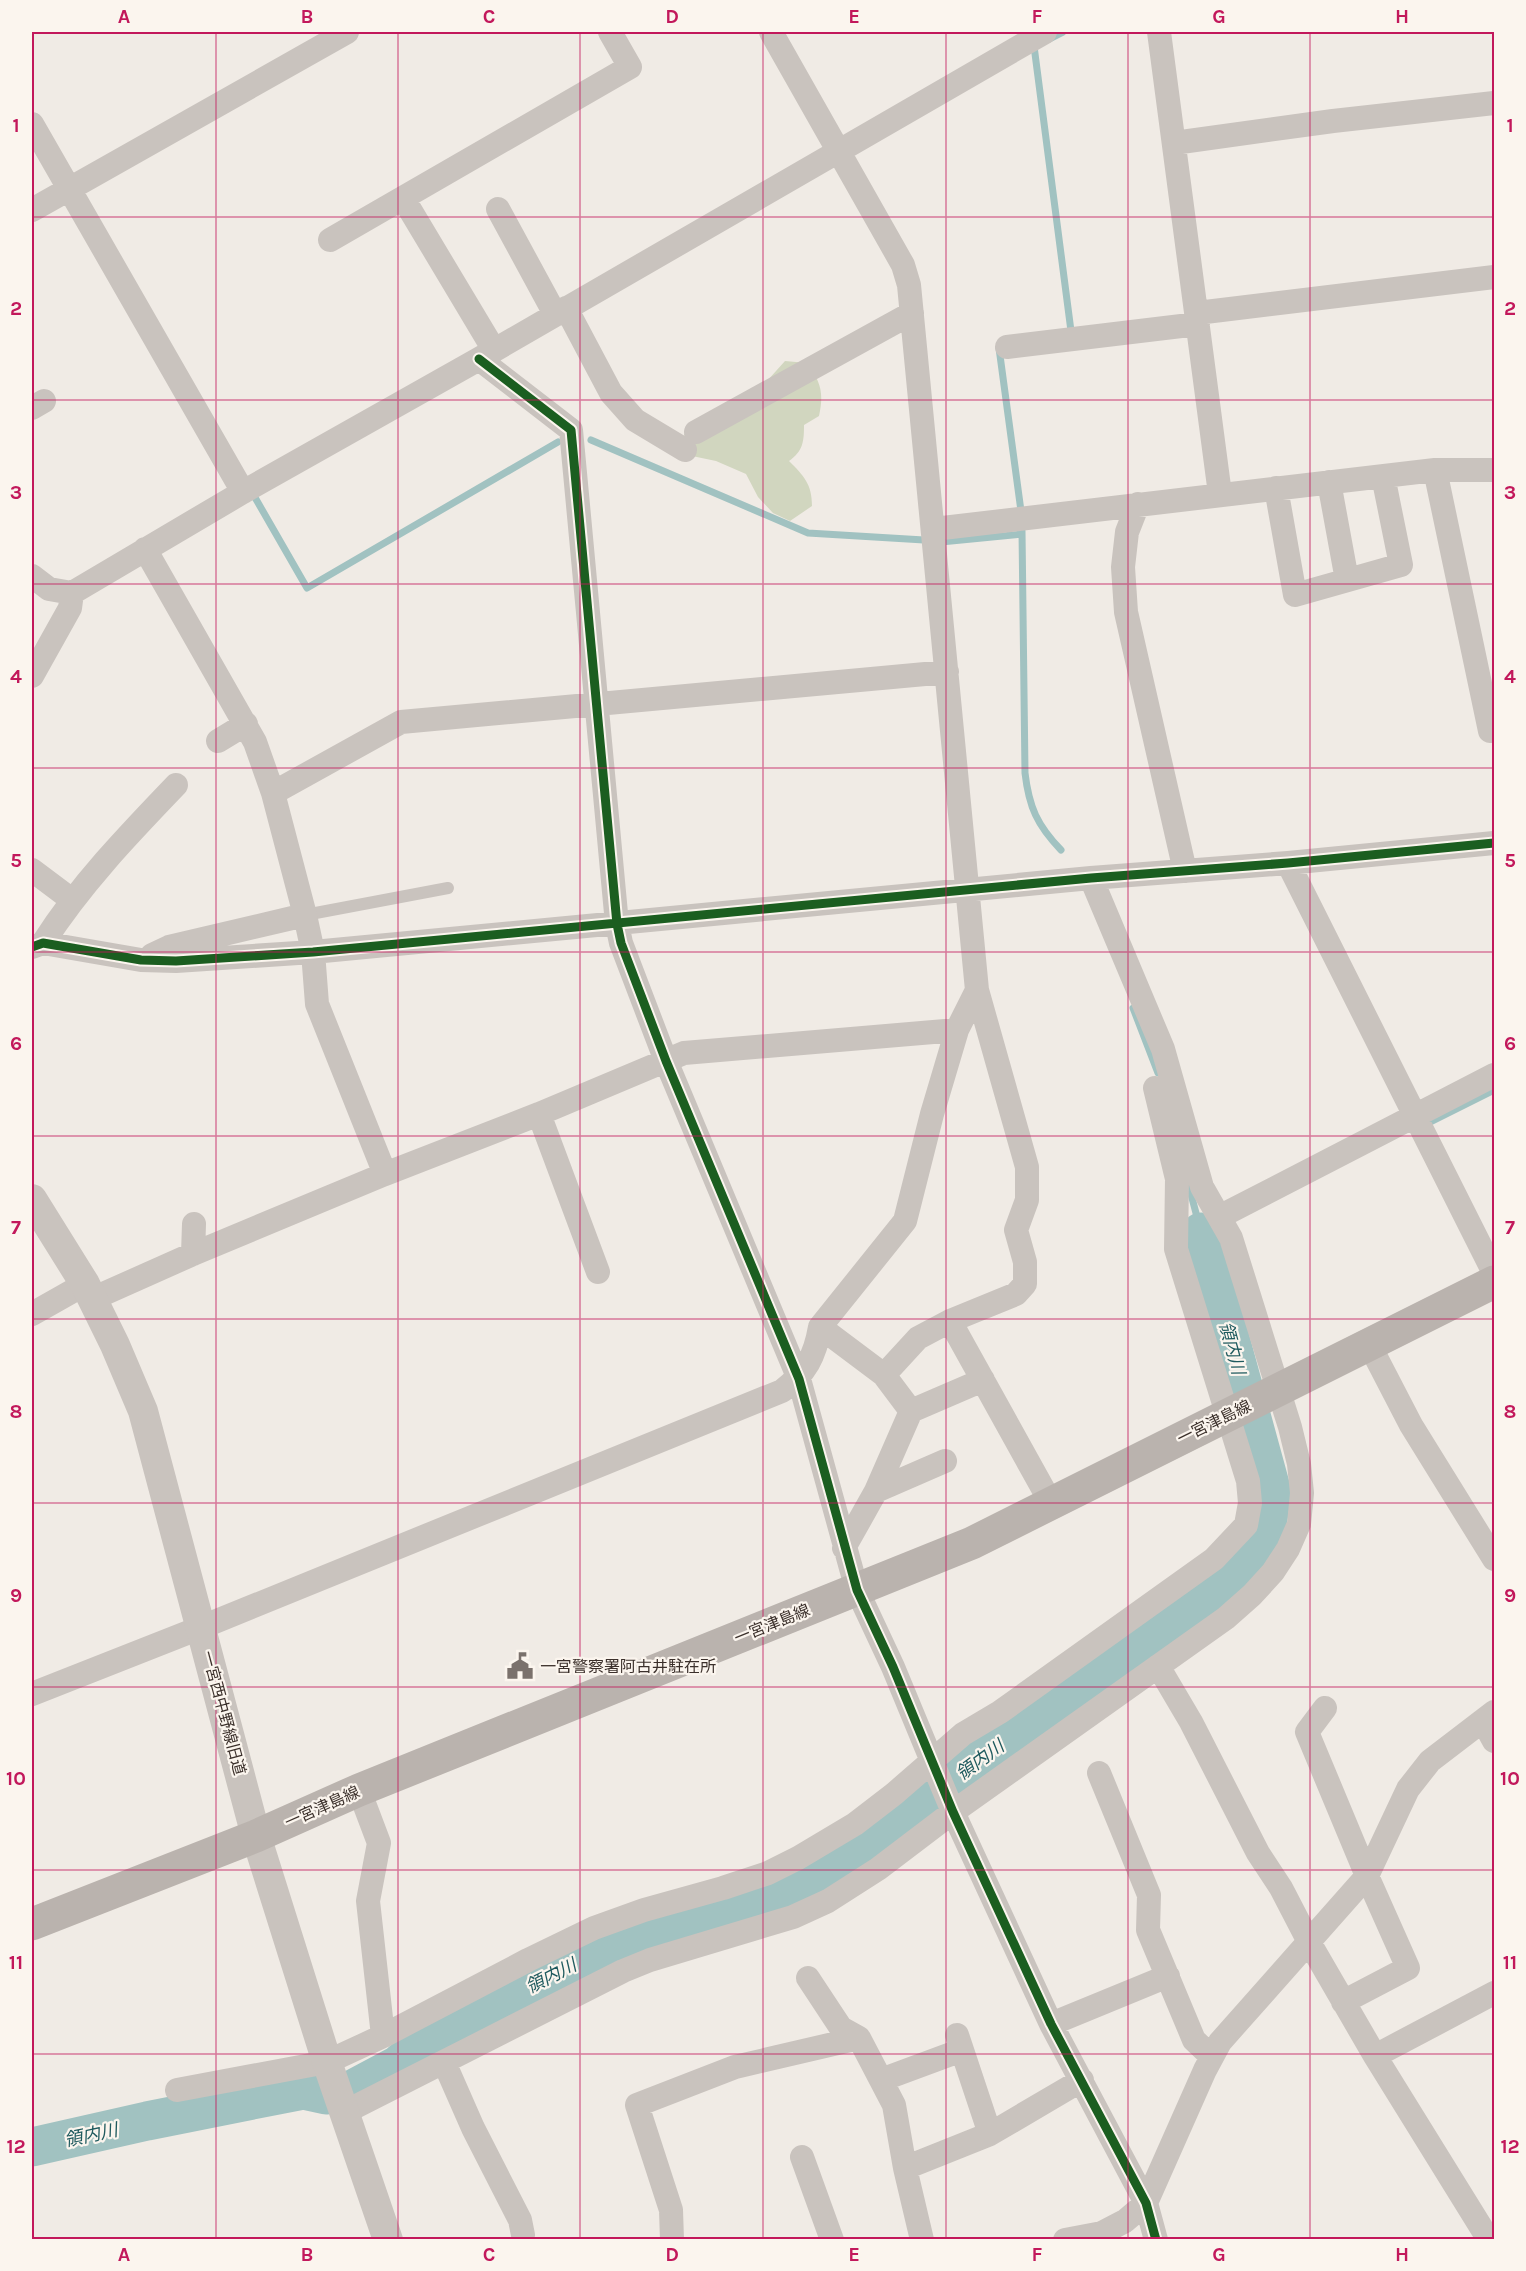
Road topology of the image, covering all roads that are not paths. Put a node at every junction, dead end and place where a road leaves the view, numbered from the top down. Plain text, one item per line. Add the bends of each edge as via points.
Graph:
1 (348, 32) edge
2 (610, 32) edge
3 (771, 32) edge
4 (1045, 32) edge
5 (1159, 32) edge
6 (1494, 103) edge
7 (32, 124) edge
8 (1174, 143) junction
9 (838, 150) junction
10 (69, 190) junction
11 (403, 198) junction
12 (498, 209) dead end
13 (32, 210) edge
14 (330, 240) dead end
15 (1494, 277) edge
16 (560, 311) junction
17 (912, 313) junction
18 (1197, 318) junction
19 (1007, 347) dead end
20 (486, 354) junction
21 (1435, 470) junction
22 (1383, 476) junction
23 (1493, 476) edge
24 (1329, 482) junction
25 (1276, 488) junction
26 (243, 492) junction
27 (1220, 494) junction
28 (1138, 504) junction
29 (934, 529) junction
30 (145, 549) junction
31 (32, 576) edge
32 (1347, 580) junction
33 (72, 593) junction
34 (947, 672) junction
35 (32, 676) edge
36 (596, 704) junction
37 (246, 724) junction
38 (1494, 730) edge
39 (218, 741) dead end
40 (176, 785) dead end
41 (273, 793) junction
42 (1494, 843) edge
43 (1288, 863) junction
44 (32, 870) edge
45 (1185, 871) junction
46 (1091, 878) junction
47 (448, 888) dead end
48 (967, 891) junction
49 (72, 900) junction
50 (305, 915) junction
51 (616, 924) junction
52 (37, 945) edge
53 (313, 952) junction
54 (141, 960) junction
55 (977, 990) junction
56 (957, 1030) junction
57 (666, 1061) junction
58 (1494, 1075) edge
59 (1155, 1088) dead end
60 (539, 1114) junction
61 (1420, 1123) junction
62 (385, 1174) junction
63 (32, 1199) edge
64 (194, 1224) dead end
65 (1223, 1224) junction
66 (193, 1254) junction
67 (598, 1272) dead end
68 (1494, 1273) edge
69 (1494, 1282) edge
70 (88, 1292) junction
71 (32, 1314) edge
72 (950, 1321) junction
73 (820, 1327) junction
74 (1369, 1344) junction
75 (884, 1375) junction
76 (799, 1379) junction
77 (983, 1380) junction
78 (1278, 1391) junction
79 (911, 1411) junction
80 (1228, 1415) junction
81 (945, 1461) dead end
82 (876, 1491) junction
83 (1051, 1503) junction
84 (844, 1548) junction
85 (1494, 1559) edge
86 (857, 1590) junction
87 (202, 1627) junction
88 (1158, 1666) junction
89 (32, 1694) edge
90 (1325, 1708) dead end
91 (1491, 1725) edge
92 (932, 1761) junction
93 (1099, 1773) dead end
94 (359, 1790) junction
95 (952, 1812) junction
96 (256, 1836) junction
97 (1367, 1876) junction
98 (32, 1924) edge
99 (1309, 1942) junction
100 (1168, 1976) junction
101 (808, 1978) dead end
102 (1494, 1993) edge
103 (1343, 2002) junction
104 (1051, 2024) junction
105 (384, 2036) junction
106 (859, 2038) junction
107 (1375, 2056) junction
108 (1212, 2057) junction
109 (327, 2062) junction
110 (444, 2062) junction
111 (881, 2080) junction
112 (1082, 2080) junction
113 (177, 2090) dead end
114 (345, 2112) junction
115 (990, 2134) junction
116 (802, 2157) dead end
117 (905, 2168) junction
118 (1146, 2203) junction
119 (519, 2238) edge
120 (388, 2240) edge
121 (672, 2240) edge
122 (832, 2240) edge
123 (922, 2240) edge
124 (1065, 2240) edge
125 (1156, 2240) edge
126 (1489, 2240) edge

1 - 10 street
2 - 11 street via 630,67
3 - 9 street
4 - 9 street
5 - 8 street
6 - 8 street
7 - 10 street
8 - 18 street
9 - 16 street
9 - 17 street via 903,265
10 - 13 street
10 - 26 street
11 - 14 street
11 - 20 street
12 - 16 street
15 - 18 street
16 - 17 street via 611,393 635,420 690,441
16 - 20 street
17 - 29 street
18 - 19 street
18 - 27 street
20 - 26 street
20 - 36 street via 571,430
21 - 22 street
21 - 23 street
21 - 38 street via 1490,731
22 - 24 street
22 - 32 street via 1401,565
24 - 25 street
24 - 32 street
25 - 27 street
25 - 32 street via 1295,594
26 - 30 street
27 - 28 street
28 - 29 street
28 - 45 street via 1127,531 1123,567 1126,612
29 - 34 street
30 - 33 street
30 - 37 street
31 - 33 street via 49,589
33 - 35 street via 70,608
34 - 36 street
34 - 48 street
36 - 41 street via 401,722
36 - 51 street
37 - 39 street
37 - 41 street
40 - 49 street
41 - 50 street
42 - 43 street
43 - 45 street
43 - 61 street
44 - 49 street
45 - 46 street
46 - 48 street
46 - 65 street via 1163,1049 1202,1187
47 - 50 lane
48 - 51 street
48 - 55 street
49 - 52 street
50 - 53 street
50 - 54 street via 169,947
51 - 53 street
51 - 57 street
52 - 54 street
53 - 54 street
53 - 62 street via 316,1004
55 - 56 street
55 - 72 street via 1027,1167 1027,1200 1016,1230 1025,1262 1025,1284 1016,1294
56 - 57 street via 684,1053
56 - 73 street via 905,1221
57 - 60 street
57 - 76 street
58 - 61 street
59 - 80 street via 1177,1179 1176,1249
60 - 62 street
60 - 67 street
61 - 65 street
61 - 68 street
62 - 66 street
63 - 70 street, 一宮西中野線旧道
64 - 66 street
65 - 78 street via 1231,1238
66 - 70 street
69 - 74 main road, 一宮津島線
70 - 71 street
70 - 87 street, 一宮西中野線旧道 via 143,1411
72 - 75 street via 918,1338
72 - 77 street
73 - 75 street
73 - 76 street via 817,1347
74 - 78 main road, 一宮津島線
74 - 85 street via 1411,1425
75 - 79 street
76 - 84 street
76 - 87 street via 782,1391
77 - 79 street
77 - 83 street
78 - 80 main road, 一宮津島線
78 - 88 street via 1299,1464 1299,1524 1273,1572 1252,1595
79 - 82 street
80 - 83 main road, 一宮津島線
80 - 92 street via 1248,1481 1246,1525 1214,1559 1000,1712 963,1734
81 - 82 street
82 - 84 street
83 - 86 main road, 一宮津島線 via 972,1543
84 - 86 street
86 - 92 street
86 - 94 main road, 一宮津島線
87 - 89 street
87 - 96 street, 一宮西中野線旧道
88 - 95 street
88 - 99 street
90 - 97 street via 1308,1732
91 - 97 street via 1430,1761 1408,1789
92 - 95 street
92 - 105 street via 855,1824 798,1858 768,1873 594,1928
93 - 100 street via 1149,1895 1148,1930
94 - 96 main road, 一宮津島線
94 - 105 street via 379,1843 368,1901
95 - 104 street
95 - 110 street via 878,1869 828,1901 793,1917 623,1971
96 - 98 main road, 一宮津島線
96 - 109 street, 一宮西中野線旧道
97 - 99 street
97 - 103 street via 1408,1968
99 - 103 street
99 - 108 street via 1220,2042
100 - 104 street
100 - 108 street via 1194,2040
101 - 106 street via 841,2028
102 - 107 street
103 - 107 street
104 - 112 street
105 - 109 street
106 - 111 street
106 - 121 street via 735,2067 637,2105 671,2210
107 - 126 street
108 - 118 street
109 - 113 street
109 - 114 street, 一宮西中野線旧道
110 - 114 street
110 - 119 street via 520,2220
111 - 115 street via 959,2042
111 - 117 street via 894,2105
112 - 115 street
112 - 118 street
114 - 120 street, 一宮西中野線旧道
115 - 117 street
116 - 122 street
117 - 123 street
118 - 124 street via 1125,2221 1102,2233
118 - 125 street

